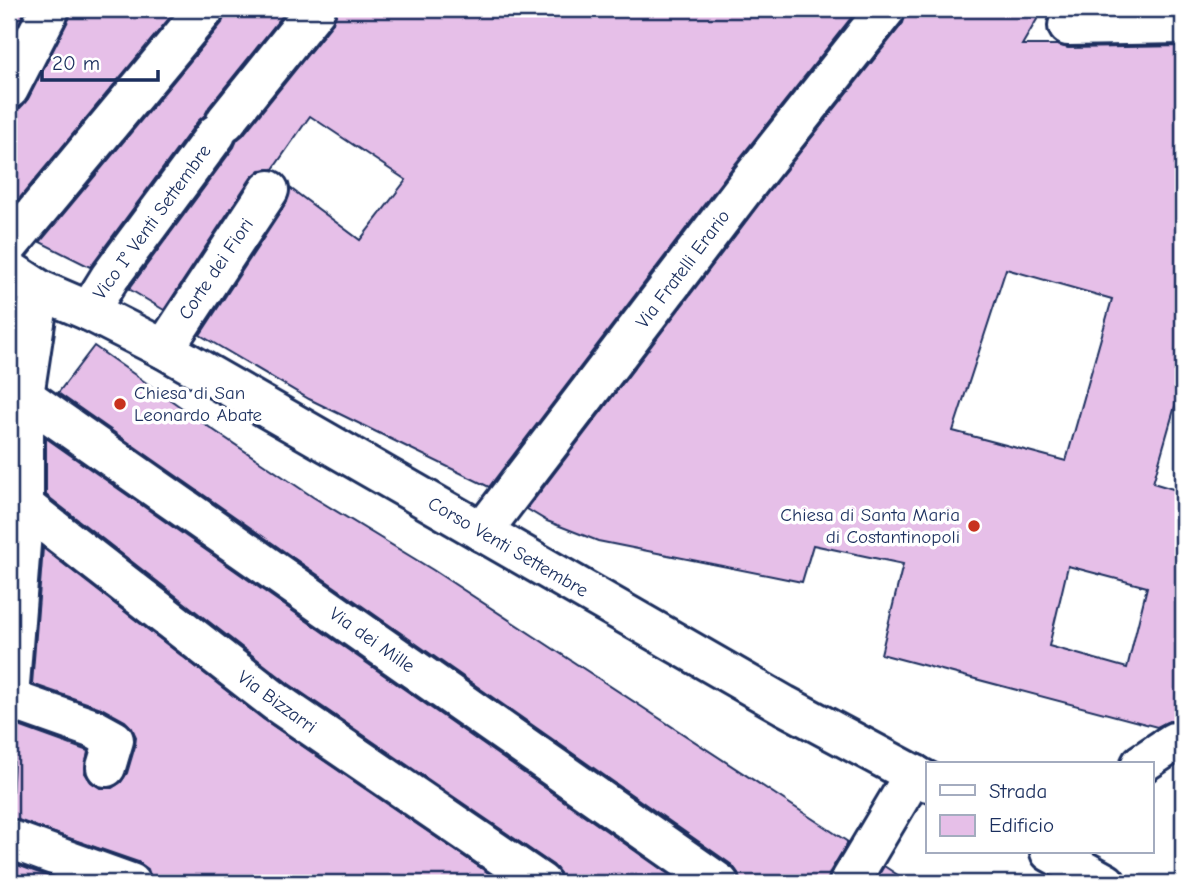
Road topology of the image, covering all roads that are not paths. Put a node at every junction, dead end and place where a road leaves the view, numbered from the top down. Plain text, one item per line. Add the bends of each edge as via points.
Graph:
1 (50, 9) edge
2 (205, 9) edge
3 (316, 9) edge
4 (886, 9) edge
5 (1176, 19) edge
6 (1068, 26) dead end
7 (9, 89) edge
8 (269, 190) dead end
9 (9, 245) edge
10 (24, 280) edge
11 (89, 311) junction
12 (163, 349) junction
13 (24, 397) junction
14 (24, 506) junction
15 (482, 532) junction
16 (9, 698) edge
17 (1183, 744) edge
18 (1144, 762) edge
19 (106, 767) dead end
20 (921, 778) edge
21 (9, 839) edge
22 (1055, 854) edge
23 (1095, 869) edge
24 (529, 880) edge
25 (131, 883) edge
26 (719, 883) edge
27 (849, 883) edge

1 - 7 street
2 - 9 street
3 - 11 street, Vico I° Venti Settembre via 221,128
4 - 15 street, Via Fratelli Erario
5 - 6 street
8 - 12 street, Corte dei Fiori
10 - 11 street, Corso Venti Settembre
10 - 13 street
11 - 12 street, Corso Venti Settembre
12 - 15 street, Corso Venti Settembre
13 - 14 street
13 - 26 street, Via dei Mille
14 - 16 street
14 - 24 street, Via Bizzarri via 276,702
15 - 20 street, Corso Venti Settembre
16 - 19 street via 114,740
17 - 18 street via 1174,742
20 - 27 street
21 - 25 street
22 - 23 street

